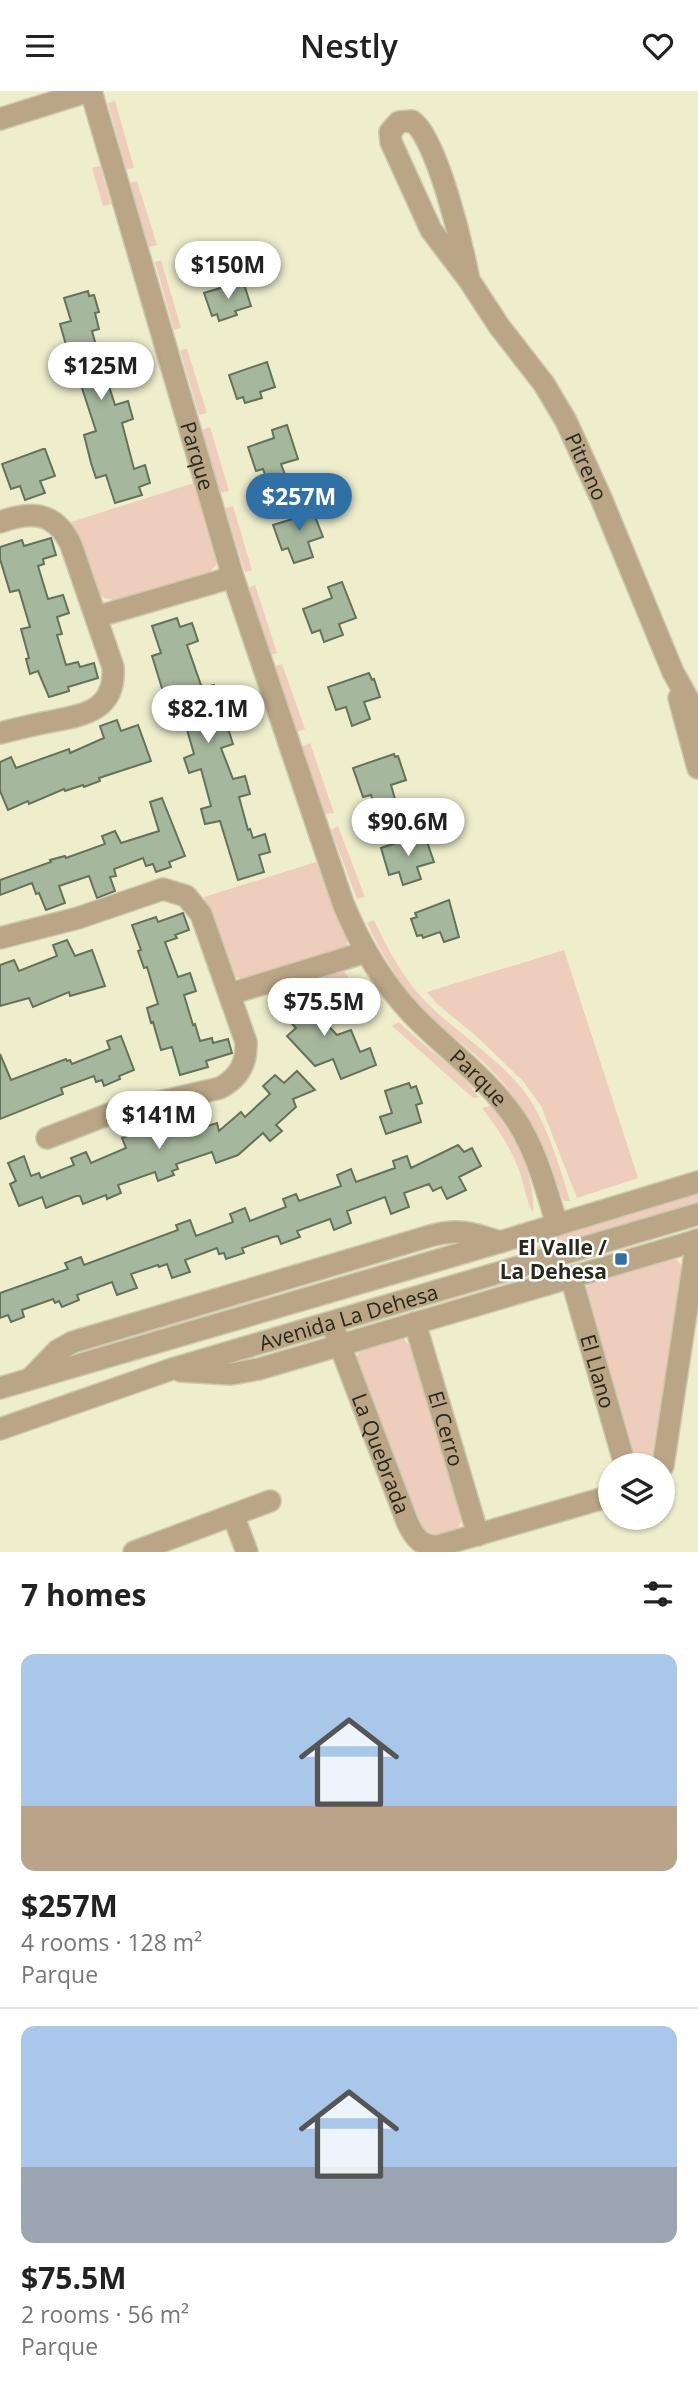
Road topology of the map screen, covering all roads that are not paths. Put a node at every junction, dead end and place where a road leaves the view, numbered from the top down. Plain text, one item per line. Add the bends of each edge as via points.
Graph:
1 (90, 91) edge
2 (0, 119) edge
3 (470, 280) junction
4 (0, 522) edge
5 (233, 577) junction
6 (96, 617) junction
7 (673, 672) junction
8 (698, 717) edge
9 (0, 733) edge
10 (698, 768) edge
11 (0, 938) edge
12 (366, 951) junction
13 (230, 994) junction
14 (47, 1138) dead end
15 (698, 1182) edge
16 (698, 1214) edge
17 (557, 1225) junction
18 (698, 1240) edge
19 (500, 1242) junction
20 (571, 1277) junction
21 (324, 1293) junction
22 (332, 1321) junction
23 (415, 1323) junction
24 (339, 1346) junction
25 (173, 1369) junction
26 (30, 1379) junction
27 (0, 1388) edge
28 (0, 1429) edge
29 (622, 1453) edge
30 (665, 1453) edge
31 (598, 1500) edge
32 (270, 1501) dead end
33 (233, 1515) junction
34 (478, 1535) junction
35 (134, 1552) edge
36 (247, 1552) edge

1 - 2 street, Parque
1 - 5 street, Parque
3 - 3 street, Pitreno via 452,206 422,132 412,121 399,122 391,128 391,142 422,213
3 - 7 street, Pitreno via 566,421
4 - 6 street via 31,515 48,519 62,530
5 - 6 street
5 - 12 street, Parque via 343,903
6 - 9 street via 113,667 112,686 103,702 88,713
7 - 8 street, Pitreno
7 - 10 street, Pitreno
11 - 13 street via 78,918 156,890 172,890 198,907
12 - 13 street
12 - 17 street, Parque via 394,993 514,1117 533,1152
13 - 14 street via 247,1052 240,1071 228,1084 112,1113
15 - 17 street, Avenida La Dehesa
16 - 22 street, Avenida La Dehesa
17 - 19 street, Avenida La Dehesa
18 - 20 street
18 - 30 street
19 - 21 street, Avenida La Dehesa
19 - 26 street, Avenida La Dehesa via 462,1230 416,1240 72,1342
20 - 23 street
20 - 29 street, El Llano
21 - 22 street, La Quebrada
21 - 26 street, Avenida La Dehesa
22 - 24 street, La Quebrada
22 - 25 street, Avenida La Dehesa
23 - 24 street
23 - 34 street, El Cerro
24 - 25 street via 238,1374
24 - 34 street, La Quebrada via 418,1541 429,1547
25 - 28 street, Avenida La Dehesa
26 - 27 street, Avenida La Dehesa
31 - 34 street, La Quebrada
32 - 33 street
33 - 35 street
33 - 36 street

